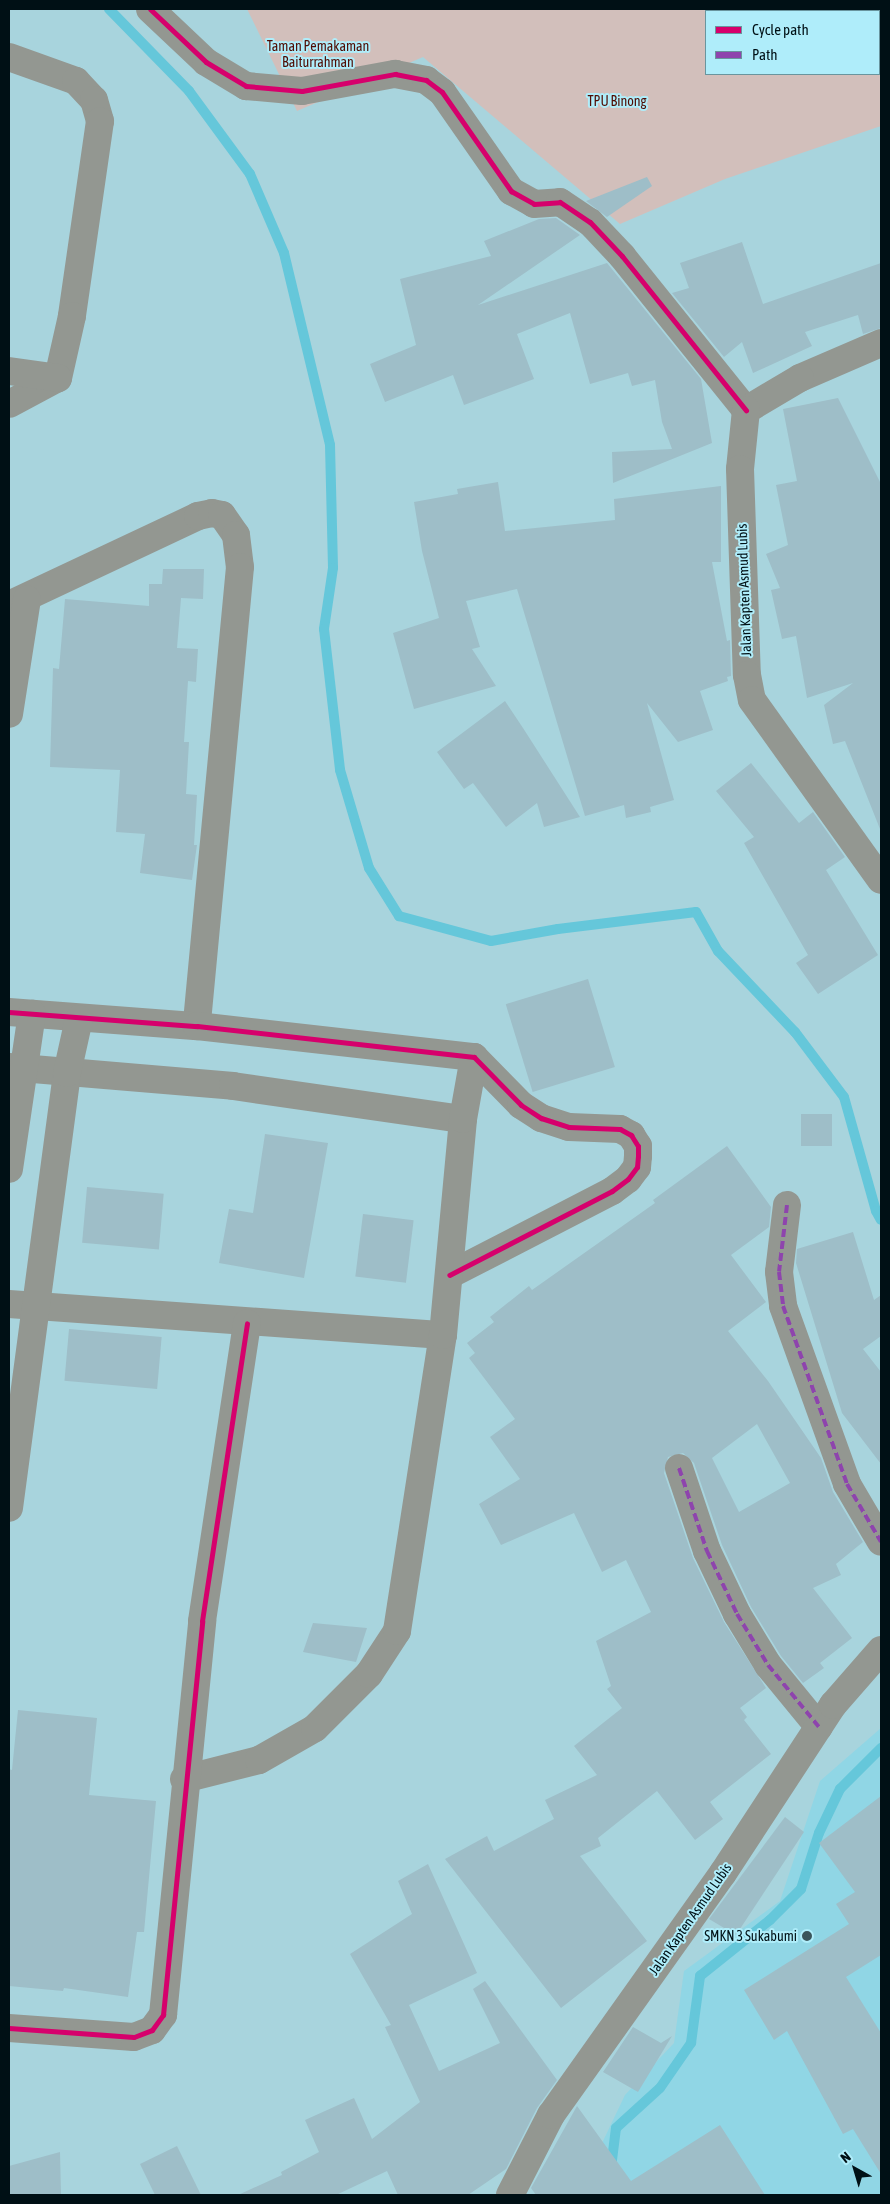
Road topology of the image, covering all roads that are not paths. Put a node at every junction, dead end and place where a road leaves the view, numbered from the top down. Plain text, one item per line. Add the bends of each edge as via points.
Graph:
1 (150, 9) edge
2 (9, 57) edge
3 (881, 342) edge
4 (9, 371) edge
5 (58, 378) junction
6 (9, 404) edge
7 (746, 410) junction
8 (18, 602) edge
9 (9, 714) edge
10 (881, 880) edge
11 (20, 1013) edge
12 (79, 1019) junction
13 (197, 1026) junction
14 (474, 1057) junction
15 (16, 1068) edge
16 (67, 1073) junction
17 (463, 1119) junction
18 (9, 1169) edge
19 (787, 1205) dead end
20 (449, 1275) junction
21 (9, 1304) edge
22 (35, 1308) junction
23 (247, 1323) junction
24 (443, 1335) junction
25 (679, 1468) dead end
26 (9, 1508) edge
27 (881, 1542) edge
28 (881, 1650) edge
29 (819, 1727) junction
30 (184, 1779) junction
31 (9, 2028) edge
32 (510, 2195) edge

1 - 7 street via 206,62 246,86 302,91 395,74 426,80 442,92 511,191 534,204 560,202 590,222 622,256
2 - 5 street via 76,82 99,110 72,316
3 - 7 street via 800,378
4 - 5 street
5 - 6 street
7 - 10 street, Jalan Kapten Asmud Lubis via 740,469 747,675 752,700
8 - 9 street
8 - 13 street via 198,516 222,515 236,535 240,567
11 - 12 street
11 - 15 street
12 - 13 street
12 - 16 street
13 - 14 street
14 - 17 street
14 - 20 street via 521,1105 542,1118 569,1127 620,1129 631,1135 638,1146 638,1156 636,1167 628,1179 612,1191
15 - 16 street
15 - 18 street
16 - 17 street via 233,1086
16 - 22 street
17 - 20 street
19 - 27 street via 779,1272 783,1306 847,1484
20 - 24 street
21 - 22 street
22 - 23 street
22 - 26 street
23 - 24 street
23 - 30 street via 202,1621
24 - 30 street via 397,1631 369,1674 315,1728 259,1760
25 - 29 street via 707,1551 737,1614 768,1666
28 - 29 street, Jalan Kapten Asmud Lubis via 856,1677
29 - 32 street, Jalan Kapten Asmud Lubis via 723,1873 551,2115
30 - 31 street via 163,2015 158,2024 134,2037

